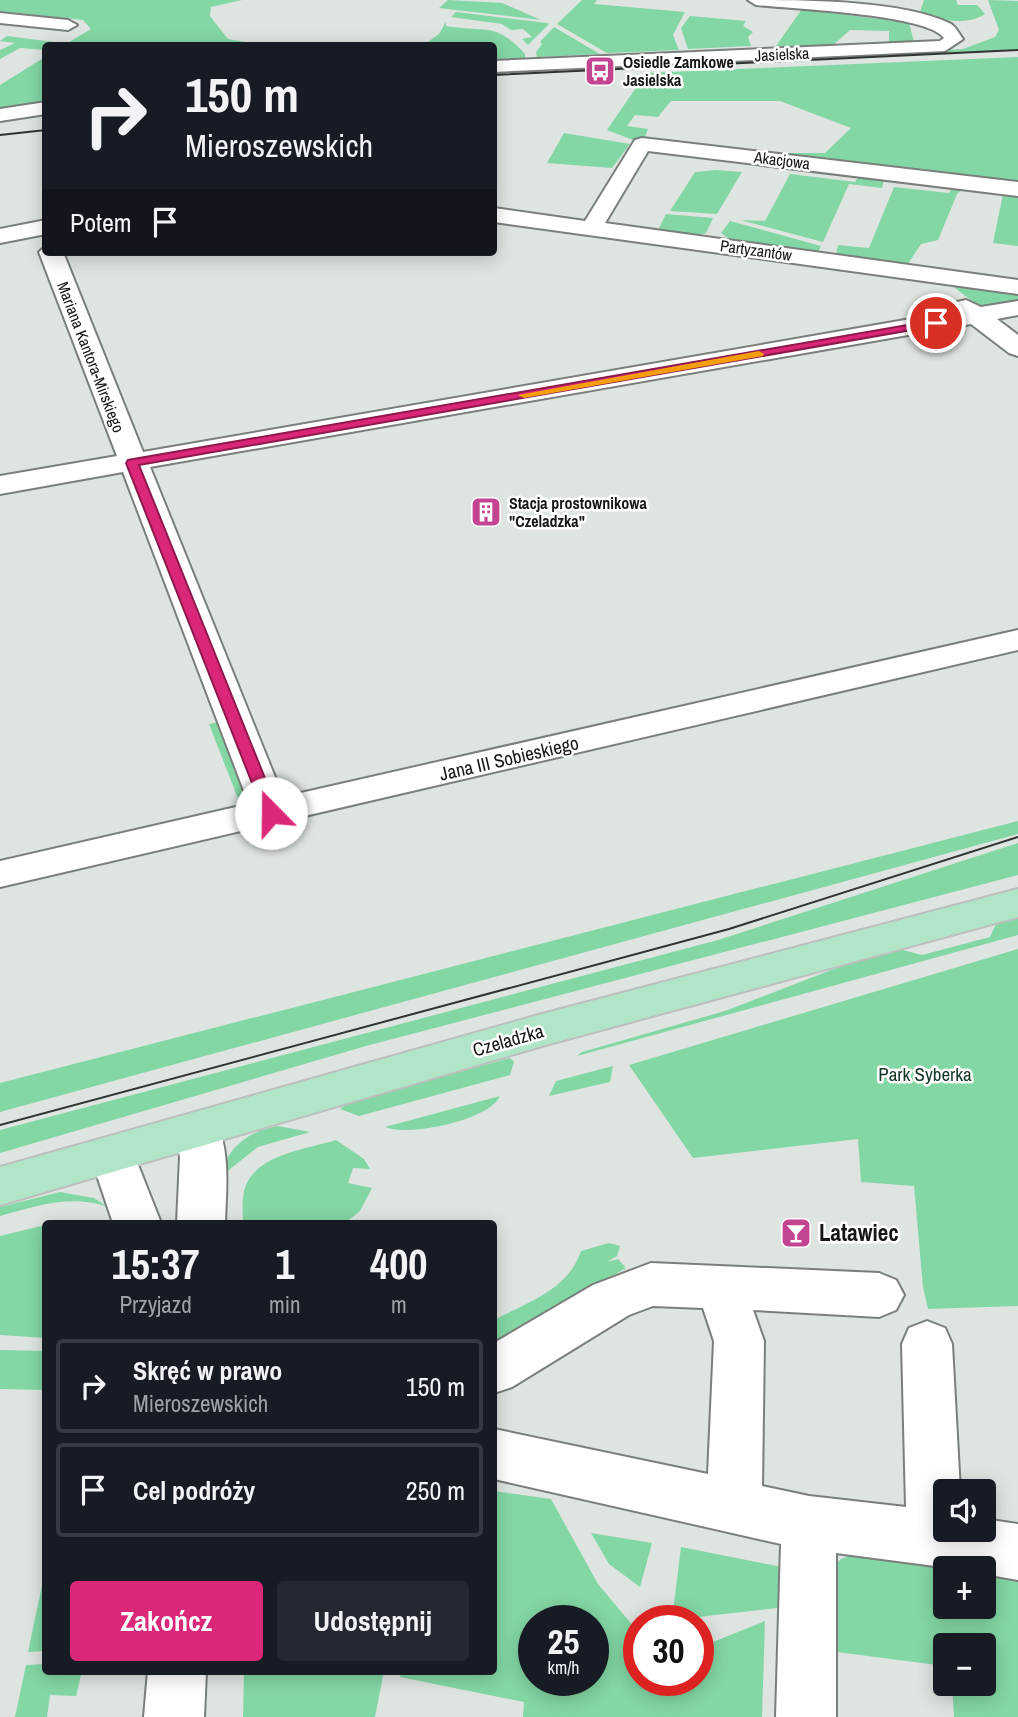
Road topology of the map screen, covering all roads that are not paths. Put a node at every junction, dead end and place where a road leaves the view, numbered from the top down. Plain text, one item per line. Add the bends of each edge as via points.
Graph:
1 (756, 0) edge
2 (858, 5) edge
3 (0, 18) edge
4 (68, 25) dead end
5 (497, 68) edge
6 (42, 109) edge
7 (0, 115) edge
8 (1018, 189) edge
9 (497, 215) edge
10 (592, 227) junction
11 (42, 231) edge
12 (0, 236) edge
13 (53, 256) edge
14 (926, 275) junction
15 (1018, 287) edge
16 (1018, 308) edge
17 (977, 316) junction
18 (1018, 348) edge
19 (132, 463) junction
20 (0, 485) edge
21 (1018, 640) edge
22 (271, 813) junction
23 (0, 874) edge
24 (1018, 903) edge
25 (198, 1130) junction
26 (113, 1155) junction
27 (0, 1186) edge
28 (136, 1220) edge
29 (201, 1220) edge
30 (728, 1288) junction
31 (879, 1295) dead end
32 (927, 1344) dead end
33 (497, 1368) edge
34 (497, 1455) edge
35 (933, 1490) edge
36 (734, 1505) junction
37 (809, 1523) junction
38 (933, 1538) edge
39 (959, 1542) edge
40 (1018, 1552) edge
41 (177, 1675) edge
42 (174, 1717) edge
43 (806, 1717) edge

1 - 2 street
2 - 5 street, Jasielska via 945,27 954,39 945,46
3 - 4 street
6 - 7 street
8 - 10 street, Akacjowa via 642,144
9 - 10 street, Partyzantów
10 - 14 street, Partyzantów
11 - 12 street
13 - 19 street, Mariana Kantora-Mirskiego
14 - 15 street, Partyzantów
14 - 17 street
16 - 17 street
17 - 18 street
17 - 19 street
19 - 20 street
19 - 22 street, Mariana Kantora-Mirskiego
21 - 22 street, Jana III Sobieskiego
22 - 23 street, Jana III Sobieskiego
24 - 25 main road, Czeladzka via 542,1030
25 - 26 main road, Czeladzka
25 - 29 street via 203,1157
26 - 27 main road, Czeladzka
26 - 28 street
30 - 31 street
30 - 33 street via 651,1284 611,1300
30 - 36 street via 728,1315 738,1341
32 - 35 street
34 - 36 street
36 - 37 street
37 - 38 street
37 - 43 street
39 - 40 street
41 - 42 street

